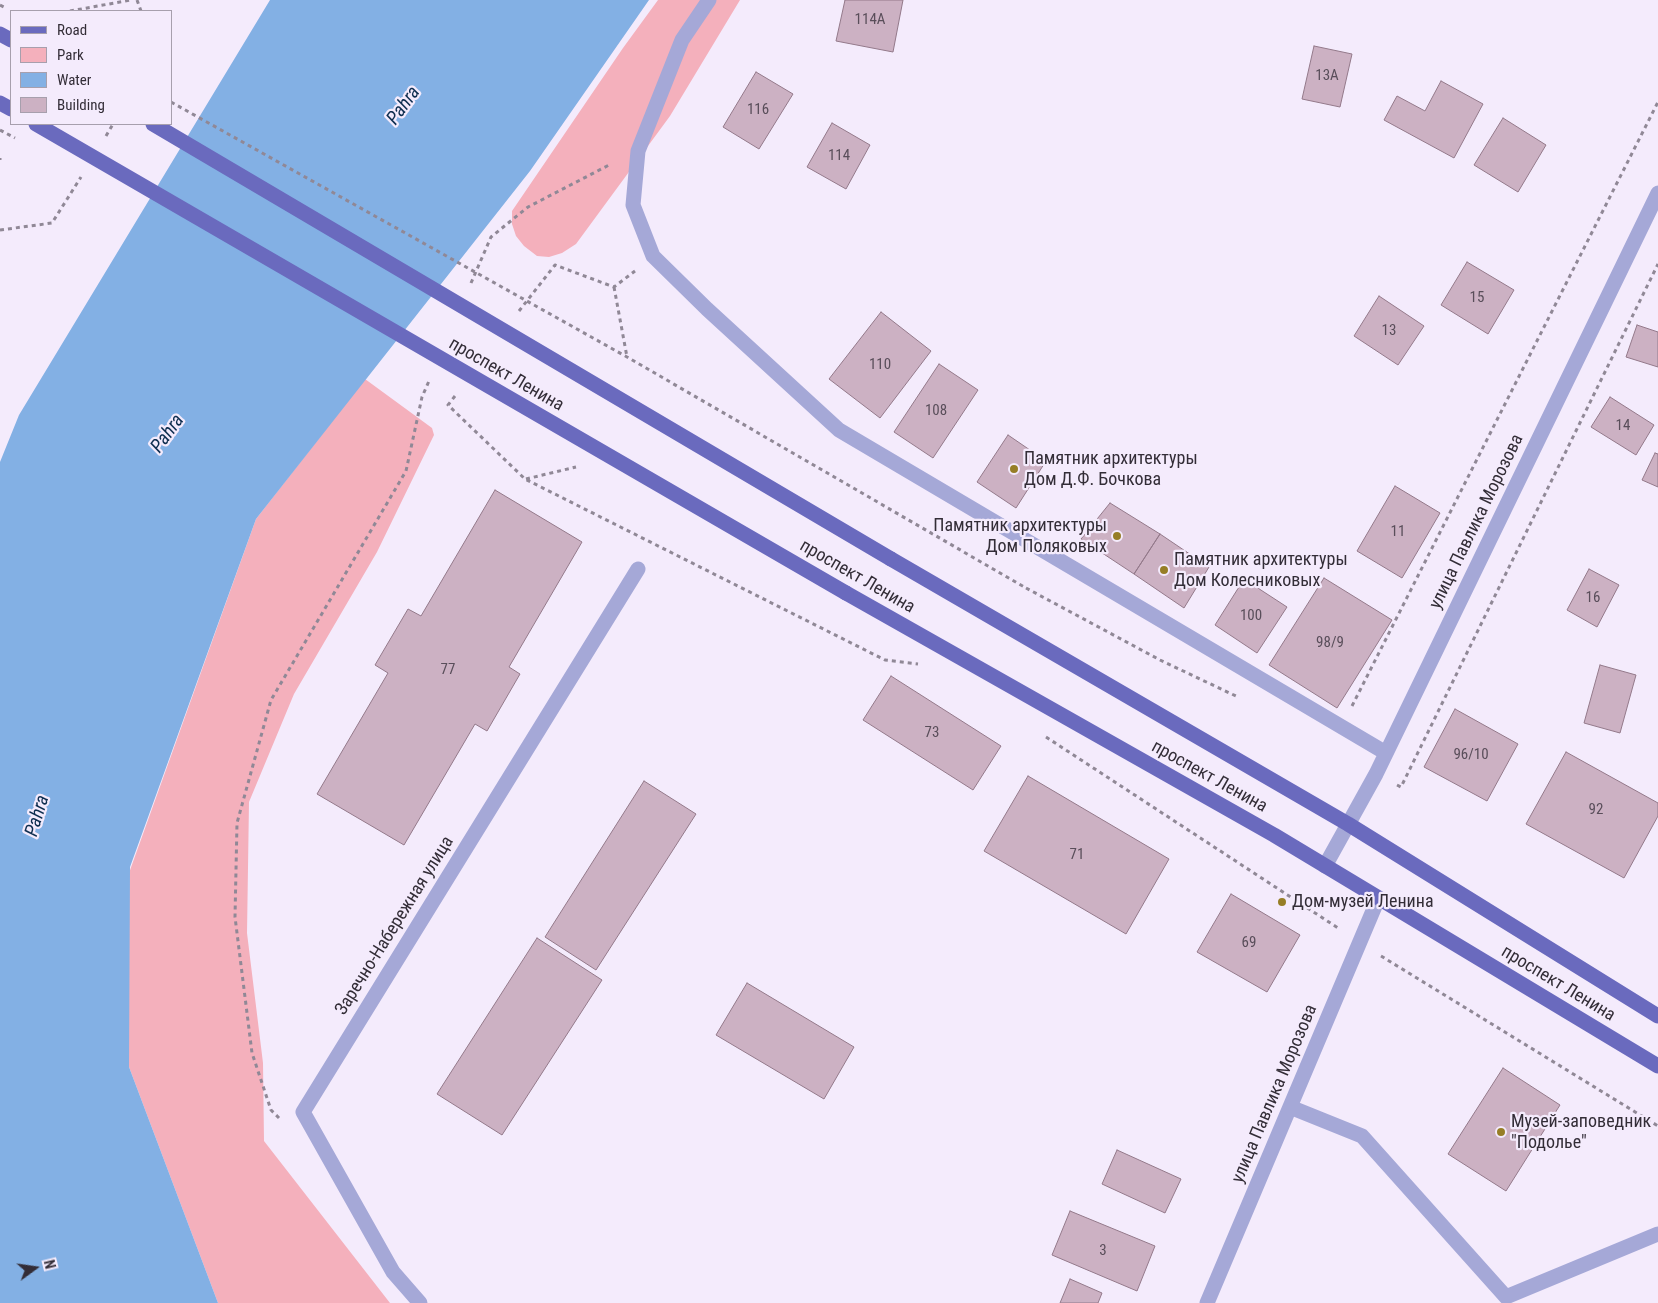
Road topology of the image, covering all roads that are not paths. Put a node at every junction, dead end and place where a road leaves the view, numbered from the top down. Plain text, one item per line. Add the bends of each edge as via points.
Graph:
1 (710, 0) edge
2 (38, 125) edge
3 (155, 125) edge
4 (1658, 193) edge
5 (638, 569) dead end
6 (1386, 753) junction
7 (1348, 824) junction
8 (1325, 866) junction
9 (1378, 899) junction
10 (1658, 1016) edge
11 (1658, 1066) edge
12 (1290, 1107) junction
13 (1658, 1234) edge
14 (420, 1303) edge
15 (1207, 1303) edge

1 - 6 street via 682,40 638,151 633,206 653,256 839,430
2 - 8 main road, проспект Ленина, bridge
3 - 7 main road, проспект Ленина, bridge
4 - 6 street, улица Павлика Морозова
5 - 14 street, Заречно-Набережная улица via 303,1112 393,1272
6 - 7 street, улица Павлика Морозова
7 - 8 street, улица Павлика Морозова
7 - 10 main road, проспект Ленина
8 - 9 main road, проспект Ленина
9 - 11 main road, проспект Ленина
9 - 12 street, улица Павлика Морозова
12 - 13 street via 1362,1136 1506,1297
12 - 15 street, улица Павлика Морозова

